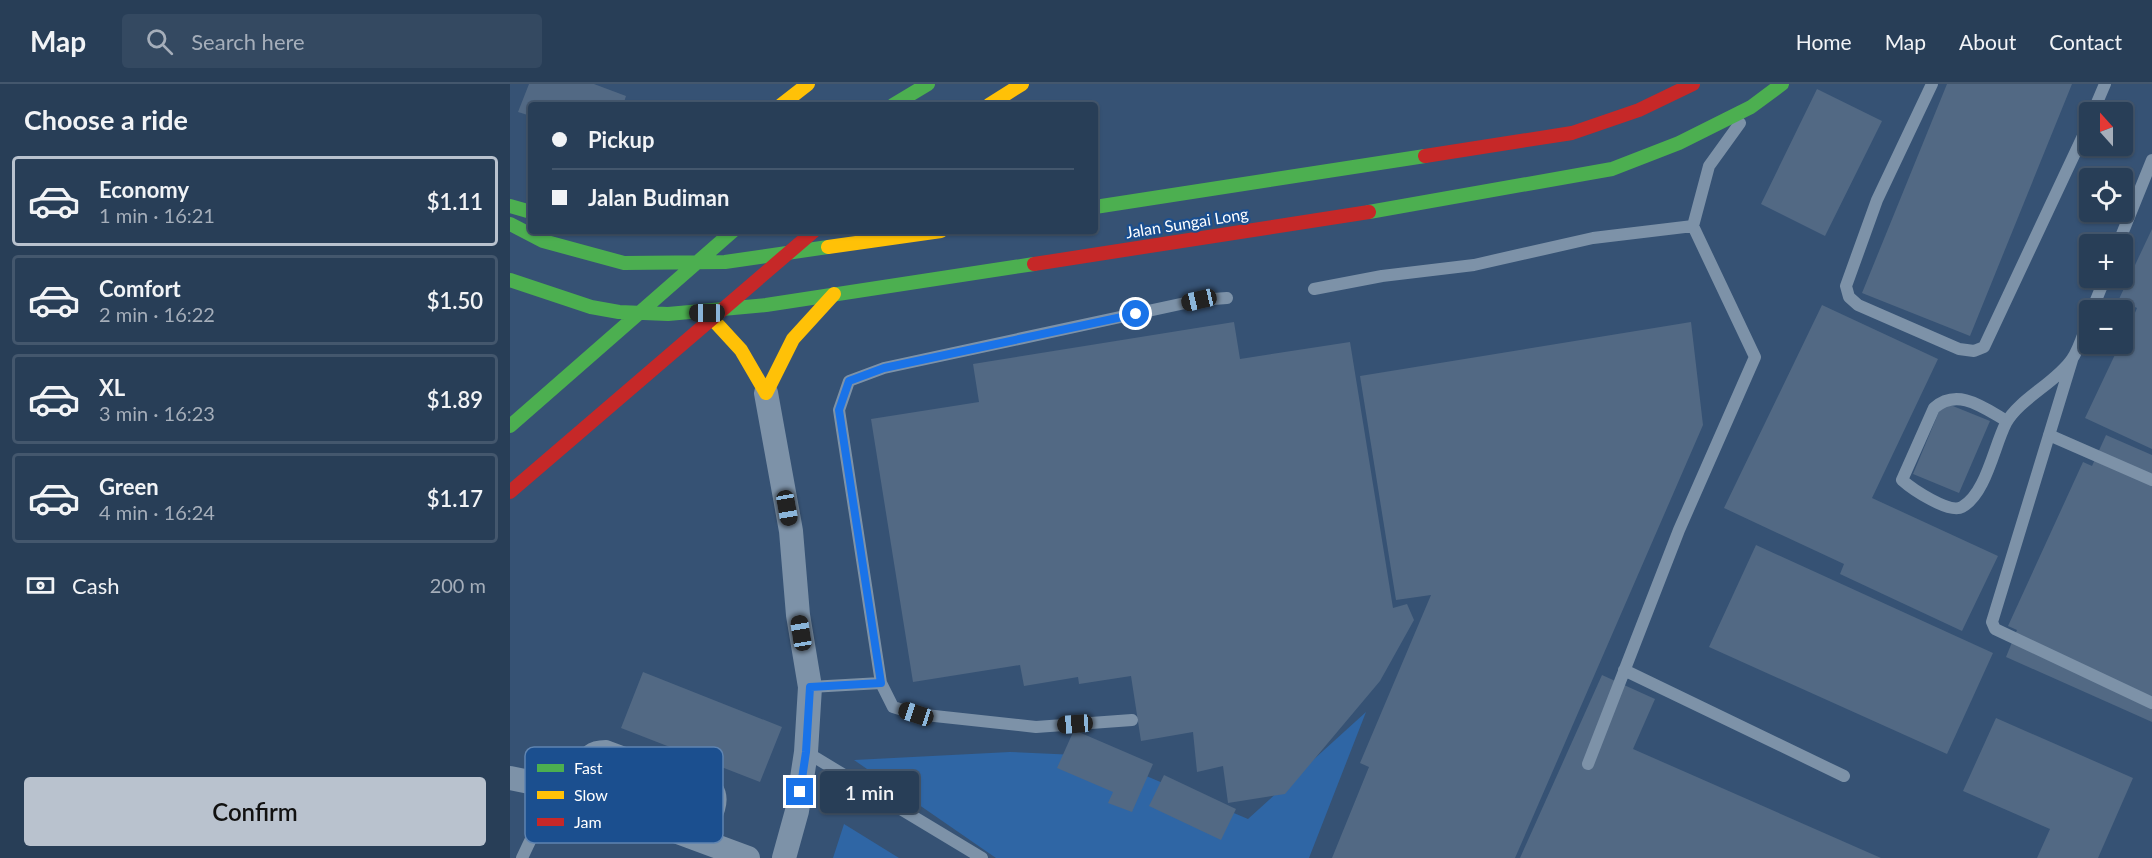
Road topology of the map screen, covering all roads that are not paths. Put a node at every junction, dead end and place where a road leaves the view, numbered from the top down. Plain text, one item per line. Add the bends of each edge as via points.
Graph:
1 (808, 84) edge
2 (928, 84) edge
3 (1022, 84) edge
4 (1693, 84) edge
5 (1782, 84) edge
6 (1932, 84) edge
7 (2105, 84) edge
8 (785, 102) edge
9 (897, 102) edge
10 (994, 102) edge
11 (2097, 102) edge
12 (1751, 107) junction
13 (2079, 144) edge
14 (2152, 160) edge
15 (510, 206) edge
16 (1098, 207) edge
17 (528, 211) edge
18 (510, 224) edge
19 (1693, 226) junction
20 (528, 233) edge
21 (529, 234) edge
22 (730, 234) edge
23 (811, 234) edge
24 (920, 234) edge
25 (2122, 234) edge
26 (510, 280) edge
27 (1314, 289) dead end
28 (834, 294) junction
29 (1227, 298) dead end
30 (707, 313) junction
31 (2079, 343) edge
32 (2072, 360) junction
33 (766, 393) junction
34 (2007, 421) junction
35 (510, 426) edge
36 (2049, 435) junction
37 (2152, 480) edge
38 (510, 492) edge
39 (1624, 670) junction
40 (881, 683) junction
41 (810, 687) junction
42 (2152, 703) edge
43 (1132, 720) dead end
44 (806, 752) junction
45 (1588, 764) dead end
46 (1844, 776) dead end
47 (510, 778) edge
48 (525, 781) edge
49 (529, 843) edge
50 (707, 843) edge
51 (522, 858) edge
52 (748, 858) edge
53 (784, 858) edge
54 (982, 858) edge

1 - 8 main road
2 - 9 main road
3 - 10 main road
4 - 16 main road, Jalan Sungai Long via 1639,110 1572,133
5 - 12 main road, Jalan Sungai Long
6 - 13 lane via 1877,200 1846,286 1857,305 1959,349 1974,351 1984,347
7 - 11 lane
12 - 19 lane via 1709,166
12 - 28 main road, Jalan Sungai Long via 1679,143 1612,169 1469,196
14 - 25 lane
15 - 17 main road
18 - 20 main road
19 - 27 lane via 1593,238 1474,264
19 - 39 lane via 1755,357 1679,530
21 - 24 main road via 624,263 725,262
22 - 35 main road
23 - 38 main road
26 - 30 main road, Jalan Sungai Long via 550,297 619,312
28 - 30 main road, Jalan Sungai Long
28 - 33 main road via 796,332
29 - 40 lane via 1199,300 975,347 884,368 849,381 839,410
30 - 33 main road via 758,374
31 - 32 lane
32 - 34 lane
32 - 36 lane
33 - 41 street via 791,531 798,615
34 - 34 lane via 1983,480 1971,501 1960,509 1950,509 1902,480 1934,408 1943,400 1967,400
36 - 37 lane
36 - 42 lane via 1992,622 1995,628
39 - 45 lane
39 - 46 lane
40 - 41 lane
40 - 43 lane via 893,707 916,714 1036,727
41 - 44 street
44 - 53 street via 797,811
44 - 54 lane
47 - 48 street
49 - 51 lane
50 - 52 street

